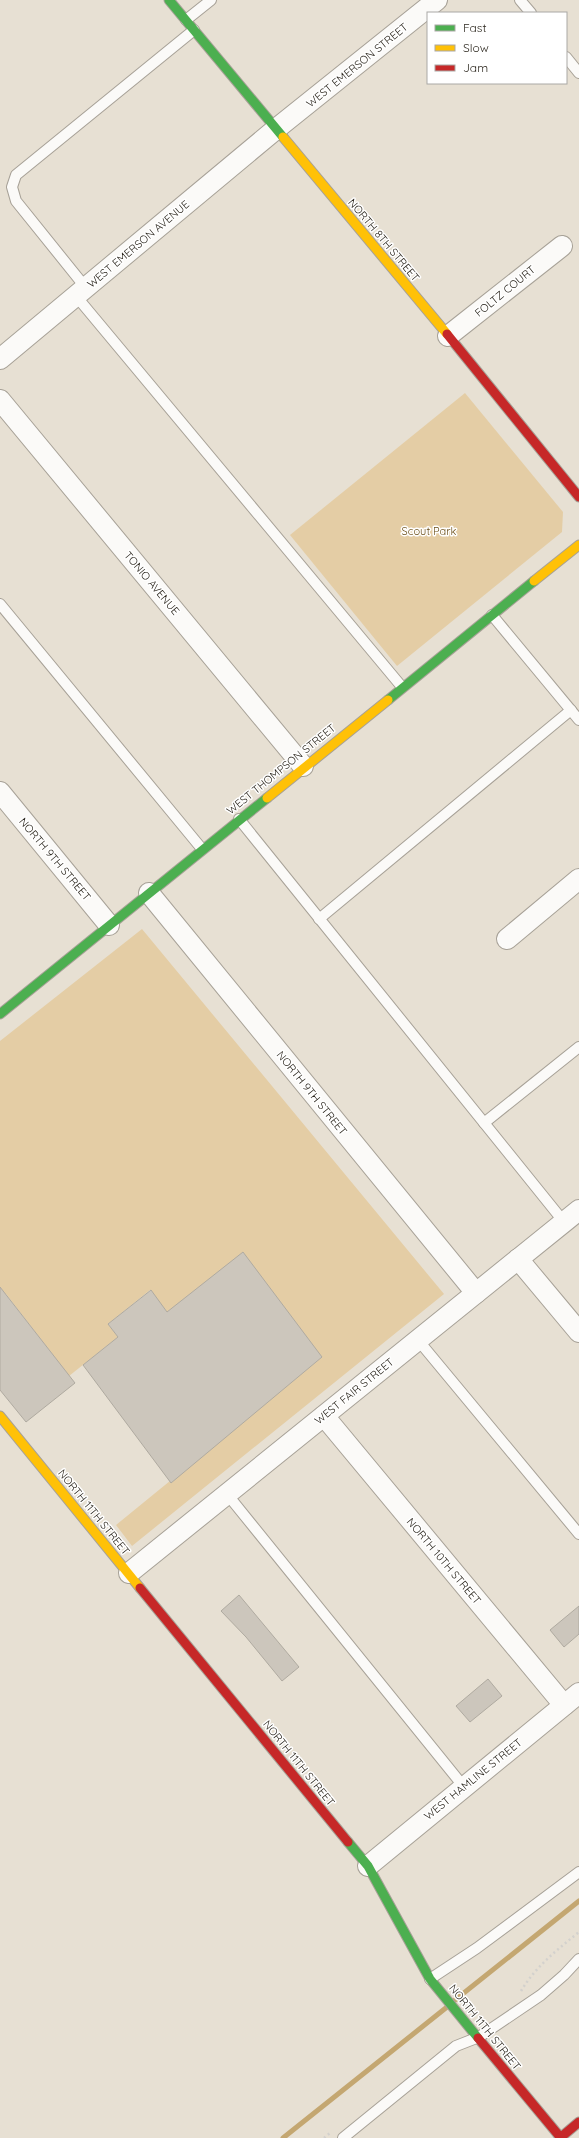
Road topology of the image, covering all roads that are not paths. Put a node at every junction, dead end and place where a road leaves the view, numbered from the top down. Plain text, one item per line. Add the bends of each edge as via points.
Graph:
1 (169, 0) edge
2 (211, 0) edge
3 (437, 0) edge
4 (520, 0) edge
5 (530, 12) edge
6 (186, 20) junction
7 (194, 30) junction
8 (567, 58) edge
9 (579, 73) edge
10 (276, 129) junction
11 (562, 246) dead end
12 (81, 292) junction
13 (448, 336) junction
14 (0, 359) edge
15 (0, 400) edge
16 (579, 497) edge
17 (579, 545) edge
18 (0, 604) edge
19 (492, 615) junction
20 (402, 687) junction
21 (571, 710) junction
22 (579, 720) edge
23 (303, 766) junction
24 (0, 792) edge
25 (239, 819) junction
26 (202, 850) junction
27 (579, 879) edge
28 (149, 894) junction
29 (319, 918) junction
30 (109, 925) junction
31 (507, 939) dead end
32 (0, 1014) edge
33 (579, 1047) edge
34 (484, 1123) junction
35 (571, 1216) edge
36 (518, 1258) junction
37 (476, 1293) junction
38 (579, 1332) edge
39 (418, 1340) junction
40 (0, 1416) edge
41 (324, 1416) junction
42 (227, 1494) junction
43 (579, 1534) edge
44 (129, 1573) junction
45 (571, 1699) edge
46 (464, 1787) junction
47 (368, 1866) junction
48 (579, 1872) edge
49 (579, 1959) edge
50 (430, 1979) junction
51 (479, 2037) junction
52 (579, 2122) edge
53 (343, 2138) edge
54 (560, 2138) edge

1 - 6 street, NORTH 8TH STREET
2 - 6 lane
3 - 10 street, WEST EMERSON STREET
4 - 5 lane
6 - 7 street, NORTH 8TH STREET
7 - 10 street, NORTH 8TH STREET
7 - 12 lane via 16,174 12,187 16,201
8 - 9 lane
10 - 12 street, WEST EMERSON AVENUE
10 - 13 street, NORTH 8TH STREET
11 - 13 street, FOLTZ COURT
12 - 14 street, WEST EMERSON AVENUE
12 - 20 lane
13 - 16 street, NORTH 8TH STREET
15 - 23 street, TONIO AVENUE
17 - 19 street, WEST THOMPSON STREET
18 - 26 lane
19 - 20 street, WEST THOMPSON STREET
19 - 21 lane
20 - 23 street, WEST THOMPSON STREET
21 - 22 lane
21 - 29 lane
23 - 25 street, WEST THOMPSON STREET
24 - 30 street, NORTH 9TH STREET
25 - 26 street, WEST THOMPSON STREET
25 - 29 lane
26 - 28 street, WEST THOMPSON STREET
27 - 31 street
28 - 30 street, WEST THOMPSON STREET
28 - 37 street, NORTH 9TH STREET
29 - 34 lane
30 - 32 street, WEST THOMPSON STREET
33 - 34 lane
34 - 35 lane
35 - 36 street, WEST FAIR STREET
36 - 37 street, WEST FAIR STREET
36 - 38 street
37 - 39 street, WEST FAIR STREET
39 - 41 street, WEST FAIR STREET
39 - 43 lane
40 - 44 street, NORTH 11TH STREET
41 - 42 street, WEST FAIR STREET
41 - 45 street, NORTH 10TH STREET
42 - 44 street, WEST FAIR STREET
42 - 46 lane
44 - 47 street, NORTH 11TH STREET
45 - 46 street, WEST HAMLINE STREET
46 - 47 street, WEST HAMLINE STREET
47 - 50 street, NORTH 11TH STREET
48 - 50 lane via 477,1948
49 - 51 lane via 541,1995
50 - 51 street, NORTH 11TH STREET
51 - 53 lane via 456,2046
51 - 54 street, NORTH 11TH STREET
52 - 54 street

